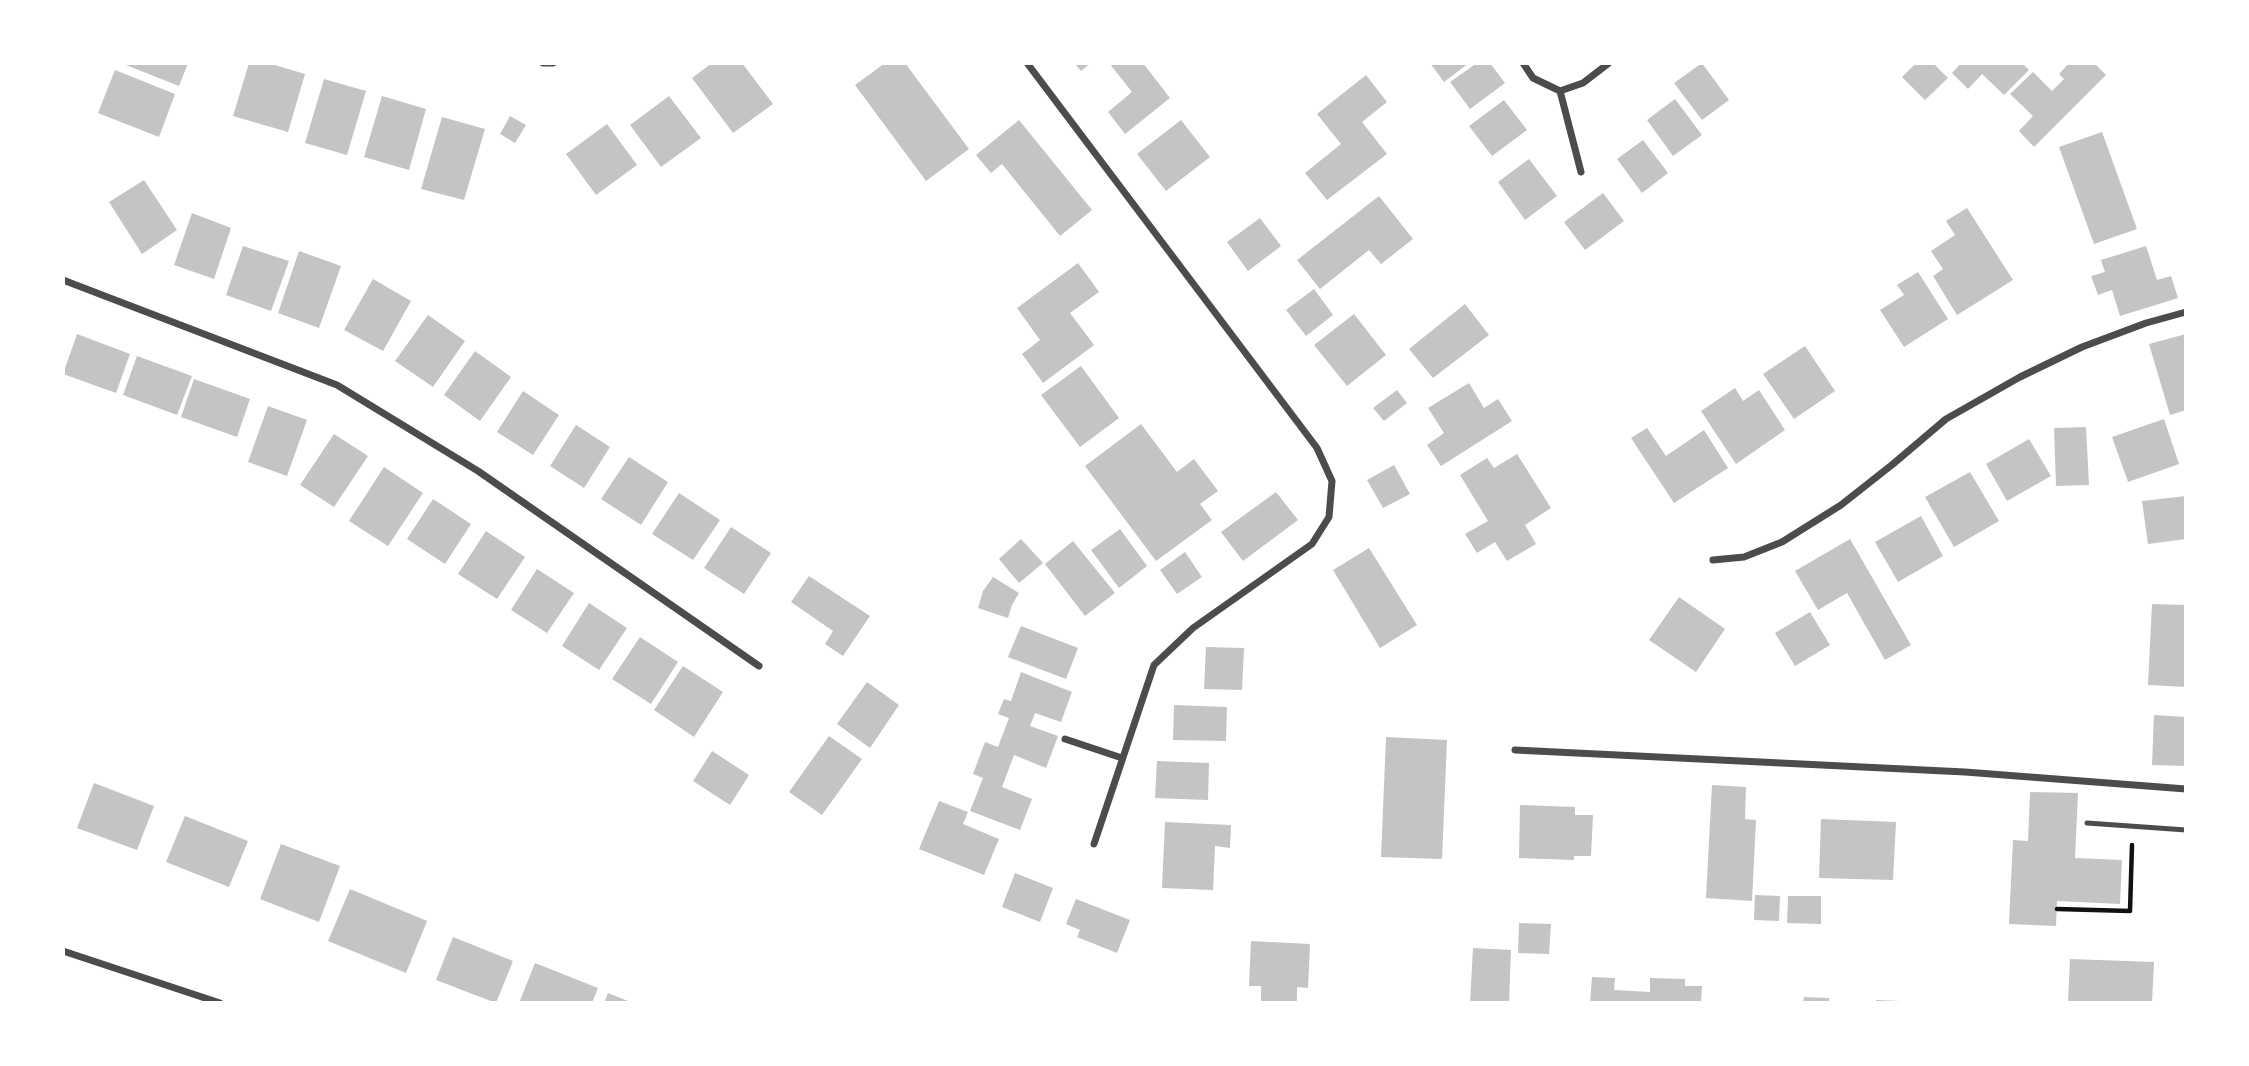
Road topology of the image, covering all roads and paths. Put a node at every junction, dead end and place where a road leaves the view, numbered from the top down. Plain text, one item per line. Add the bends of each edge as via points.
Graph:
1 (1027, 63) edge
2 (1523, 63) edge
3 (1609, 63) edge
4 (1560, 91) junction
5 (1581, 172) dead end
6 (63, 280) edge
7 (2186, 312) edge
8 (1713, 560) dead end
9 (759, 666) dead end
10 (1065, 739) dead end
11 (1515, 750) dead end
12 (1122, 758) junction
13 (2186, 789) edge
14 (2087, 823) dead end
15 (2133, 826) junction
16 (2186, 830) edge
17 (1094, 844) dead end
18 (2057, 909) dead end
19 (63, 951) edge
20 (220, 1003) edge

1 - 12 street via 1317,448 1332,481 1329,517 1312,544 1193,628 1154,665
2 - 4 street via 1533,78
3 - 4 street via 1583,83
4 - 5 street
6 - 9 street via 337,385 478,471
7 - 8 street via 2082,347 2020,377 1946,419 1841,505 1782,542 1744,557
10 - 12 street
11 - 13 street via 1965,772
12 - 17 street
14 - 15 lane
15 - 16 lane
15 - 18 path via 2130,912
19 - 20 street

